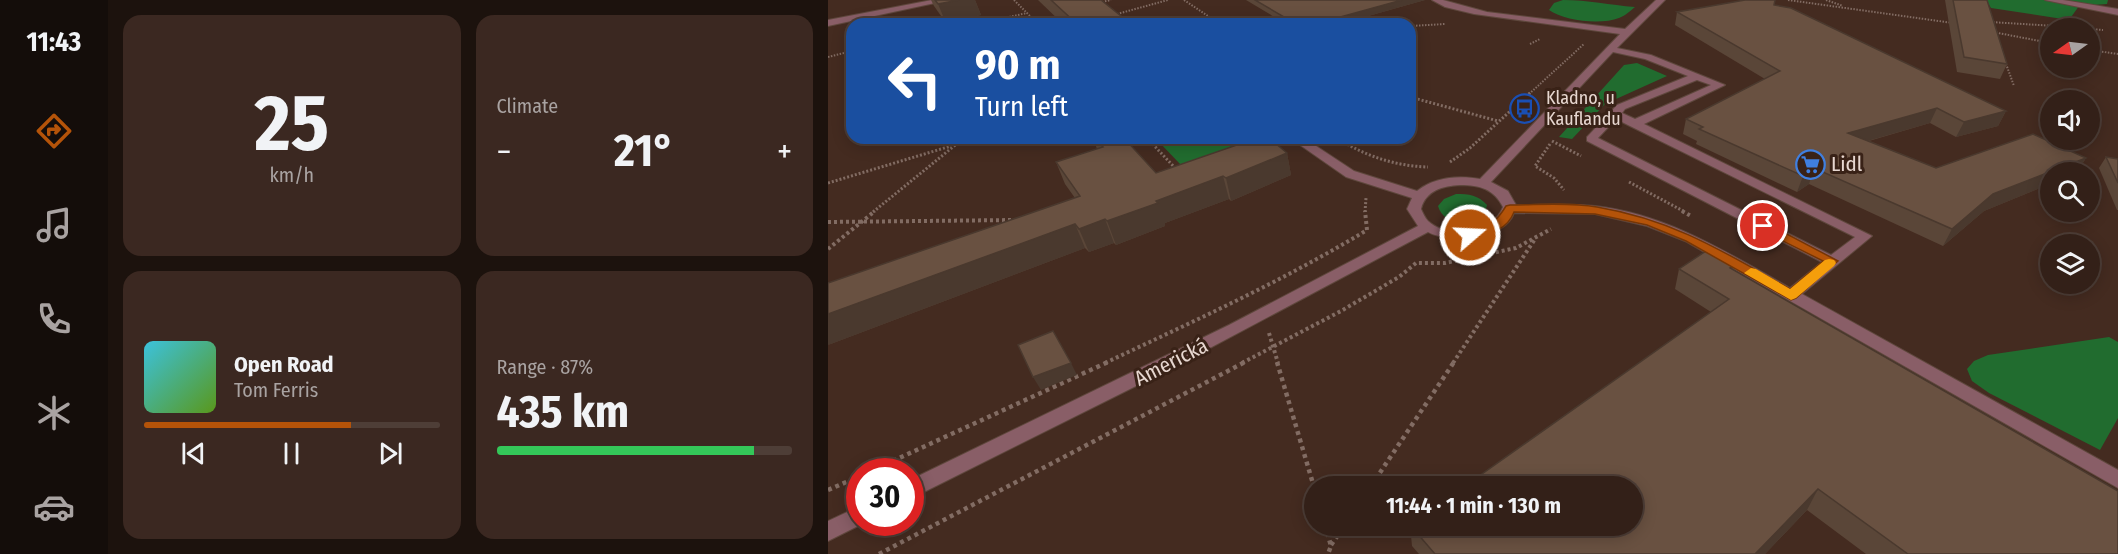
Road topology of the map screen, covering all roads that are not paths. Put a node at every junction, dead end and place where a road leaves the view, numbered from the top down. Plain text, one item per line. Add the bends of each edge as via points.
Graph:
1 (945, 0) edge
2 (1436, 0) edge
3 (1661, 0) edge
4 (2049, 0) edge
5 (2118, 12) edge
6 (853, 18) edge
7 (846, 19) edge
8 (828, 23) edge
9 (1627, 32) junction
10 (1611, 49) junction
11 (1696, 76) junction
12 (1615, 114) junction
13 (1634, 124) junction
14 (1305, 144) edge
15 (1483, 183) junction
16 (1420, 196) junction
17 (1510, 209) junction
18 (1427, 227) junction
19 (1832, 261) junction
20 (1791, 295) junction
21 (2118, 480) edge
22 (924, 483) edge
23 (846, 522) edge
24 (828, 531) edge

1 - 6 street
2 - 9 street via 1474,13
3 - 9 street
4 - 5 street
7 - 8 street
9 - 10 street
10 - 11 street via 1648,57
10 - 15 street
11 - 12 street via 1621,107
11 - 13 street via 1720,85
12 - 13 street
12 - 19 street via 1591,139
13 - 19 street via 1865,236
14 - 16 street via 1350,174
15 - 16 street via 1444,183
15 - 17 street via 1503,194
16 - 18 street via 1415,214
17 - 18 street via 1501,223 1479,233 1451,235
17 - 20 street via 1595,210 1651,223 1690,238
18 - 22 street, Americká via 1263,315
19 - 20 street
20 - 21 street
23 - 24 street

